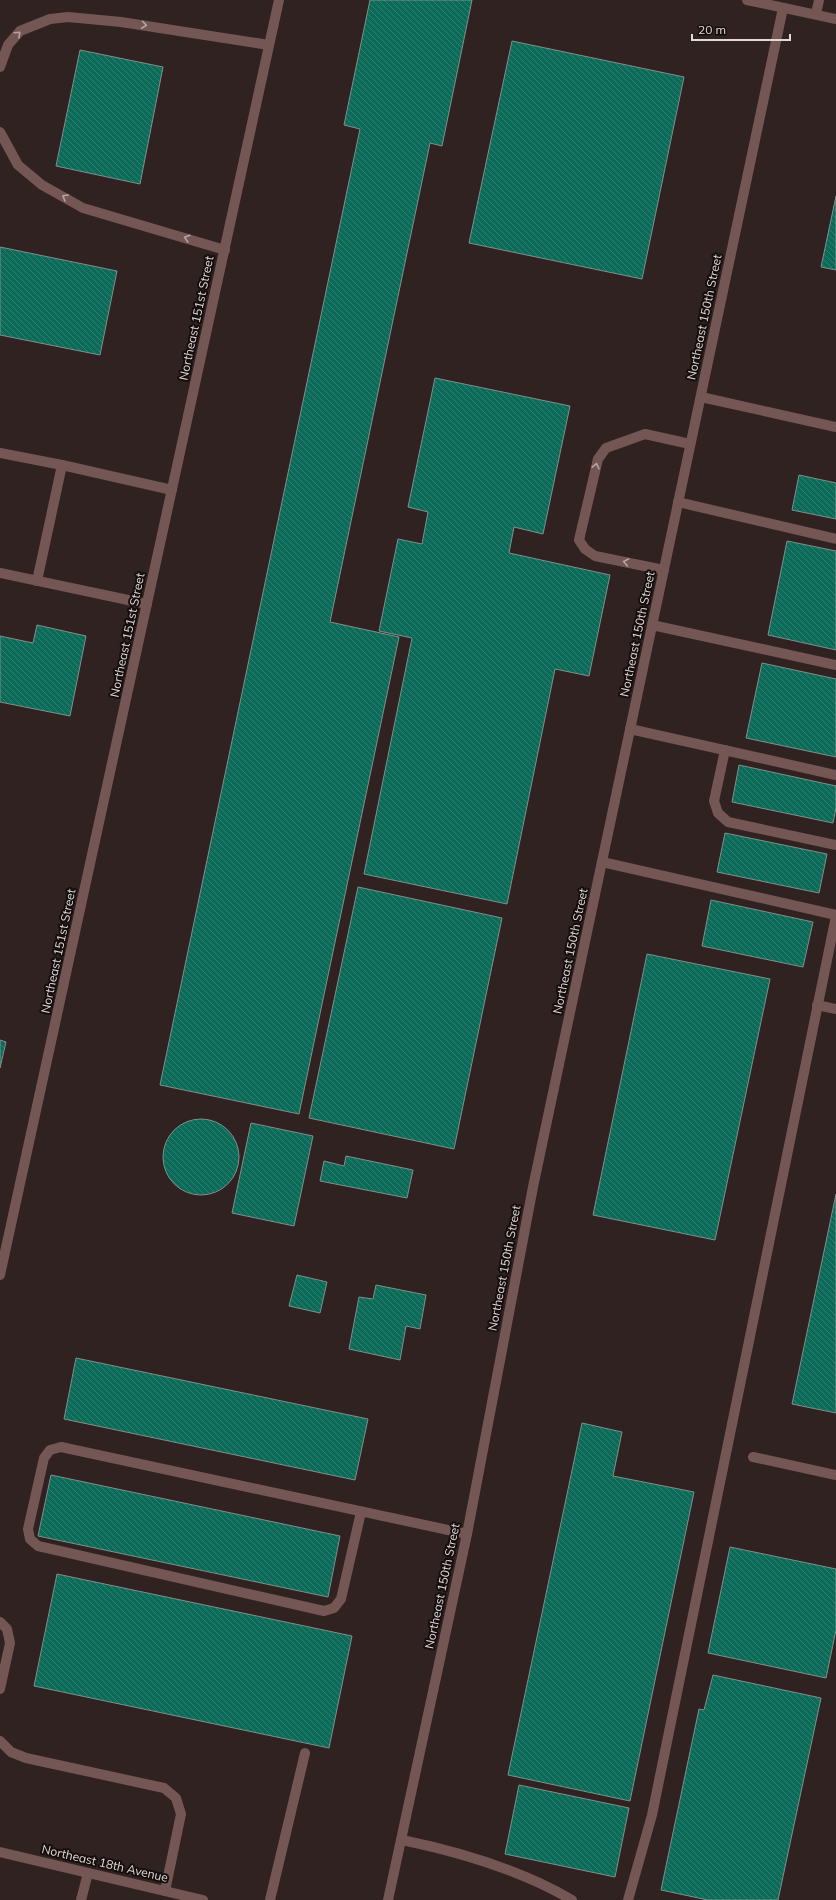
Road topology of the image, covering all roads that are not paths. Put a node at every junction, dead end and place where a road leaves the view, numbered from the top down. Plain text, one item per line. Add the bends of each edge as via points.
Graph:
1 (279, 0) edge
2 (747, 0) edge
3 (819, 0) edge
4 (783, 8) junction
5 (816, 14) junction
6 (836, 19) edge
7 (269, 45) junction
8 (0, 67) edge
9 (0, 132) edge
10 (225, 250) junction
11 (701, 397) junction
12 (836, 427) edge
13 (690, 444) junction
14 (0, 453) edge
15 (62, 465) junction
16 (172, 490) junction
17 (678, 502) junction
18 (836, 539) edge
19 (664, 570) junction
20 (0, 573) edge
21 (37, 581) junction
22 (147, 604) junction
23 (652, 625) junction
24 (836, 665) edge
25 (630, 729) junction
26 (724, 750) junction
27 (836, 775) edge
28 (836, 845) edge
29 (602, 862) junction
30 (836, 915) edge
31 (826, 965) junction
32 (836, 967) edge
33 (817, 1005) junction
34 (836, 1009) edge
35 (0, 1275) edge
36 (753, 1457) dead end
37 (836, 1475) edge
38 (361, 1512) junction
39 (467, 1534) junction
40 (0, 1622) edge
41 (0, 1689) edge
42 (0, 1741) edge
43 (305, 1753) dead end
44 (402, 1840) junction
45 (0, 1852) edge
46 (88, 1873) junction
47 (165, 1891) junction
48 (81, 1900) edge
49 (203, 1900) edge
50 (270, 1900) edge
51 (388, 1900) edge
52 (572, 1900) edge
53 (628, 1900) edge

1 - 7 street, Northeast 151st Street
2 - 4 street
3 - 5 street
4 - 5 street
4 - 11 street, Northeast 150th Street
5 - 6 street
8 -> 7 street via 8,45 20,31 50,19 68,17 128,23
7 - 10 street, Northeast 151st Street
10 -> 9 street via 83,208 42,184 18,165
10 - 16 street, Northeast 151st Street
11 - 12 street
11 - 13 street, Northeast 150th Street
13 - 17 street, Northeast 150th Street
19 -> 13 street via 595,556 585,550 579,540 598,459 606,448 645,434
14 - 15 street
15 - 16 street
15 - 21 street
16 - 22 street, Northeast 151st Street
17 - 18 street
17 - 19 street, Northeast 150th Street
19 - 23 street, Northeast 150th Street
20 - 21 street
21 - 22 street
22 - 35 street, Northeast 151st Street
23 - 24 street
23 - 25 street, Northeast 150th Street
25 - 26 street
25 - 29 street, Northeast 150th Street
26 - 27 street
26 - 28 street via 714,801 718,813 728,822
29 - 30 street
29 - 39 street, Northeast 150th Street via 533,1187
30 - 31 street
31 - 32 street
31 - 33 street
33 - 34 street
33 - 53 street via 652,1815
36 - 37 street
38 - 38 street via 341,1599 334,1608 324,1610 38,1546 30,1539 28,1529 44,1458 50,1450 61,1447
38 - 39 street
39 - 44 street, Northeast 150th Street
40 - 41 street via 7,1629 10,1643
42 - 47 street via 11,1752 26,1758 164,1788 176,1798 181,1814
43 - 50 street
44 - 51 street, Northeast 150th Street
44 - 52 street via 445,1849 506,1870 550,1887
45 - 46 street, Northeast 18th Avenue
46 - 47 street, Northeast 18th Avenue
46 - 48 street
47 - 49 street, Northeast 18th Avenue

